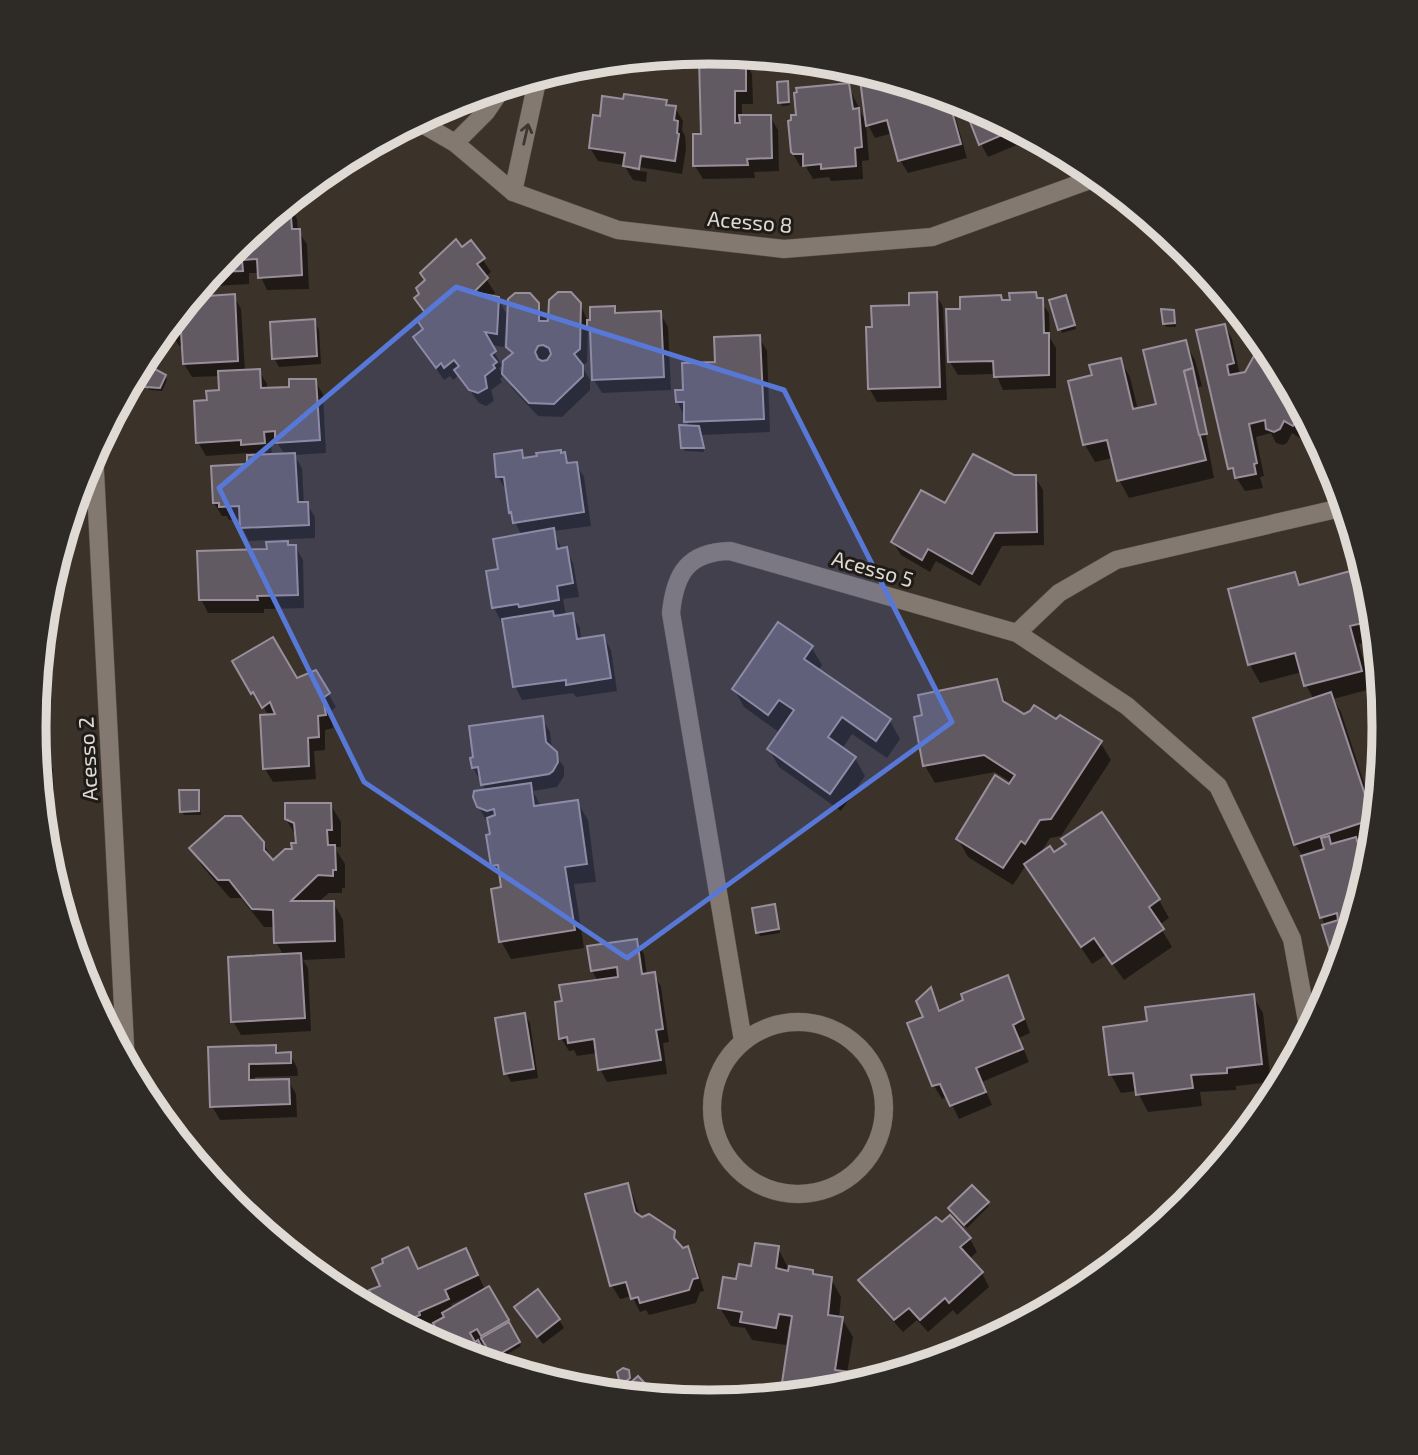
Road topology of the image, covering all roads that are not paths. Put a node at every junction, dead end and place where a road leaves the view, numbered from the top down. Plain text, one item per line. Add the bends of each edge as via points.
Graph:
1 (536, 87) edge
2 (494, 100) edge
3 (428, 127) edge
4 (455, 142) junction
5 (1086, 181) edge
6 (513, 192) junction
7 (95, 476) edge
8 (1336, 510) edge
9 (1017, 633) junction
10 (1306, 1016) edge
11 (743, 1041) junction
12 (125, 1042) edge

6 -> 1 street
2 - 4 street
3 - 4 street
4 - 6 street, Acesso 8
5 - 6 street, Acesso 8 via 932,237 784,249 618,230
7 - 12 street, Acesso 2
8 - 9 street via 1116,560 1059,593
9 - 10 street, Acesso 5 via 1127,706 1218,786 1292,939
9 - 11 street, Acesso 5 via 730,551 709,552 690,563 673,586 671,613
11 - 11 street via 725,1061 715,1085 712,1112 717,1138 730,1161 750,1180 774,1191 800,1194 826,1190 852,1175 872,1152 883,1124 883,1094 873,1065 854,1042 828,1027 799,1021 769,1026

